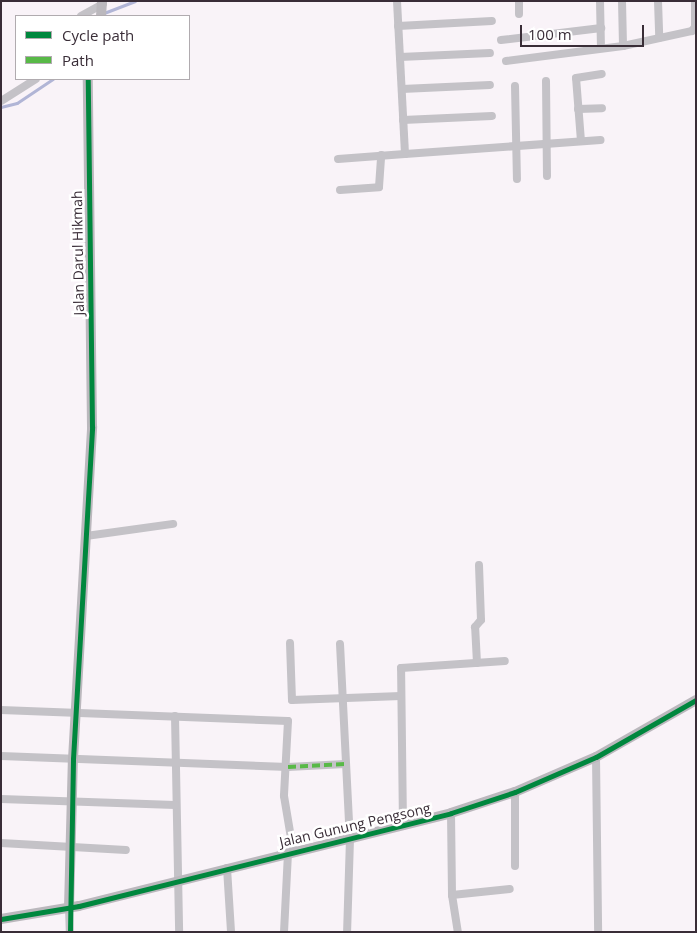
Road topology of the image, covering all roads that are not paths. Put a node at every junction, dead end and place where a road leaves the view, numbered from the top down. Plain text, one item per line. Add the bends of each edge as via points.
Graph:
1 (397, 1) edge
2 (519, 1) edge
3 (600, 1) edge
4 (622, 1) edge
5 (658, 1) edge
6 (695, 1) edge
7 (102, 7) edge
8 (519, 14) dead end
9 (83, 15) edge
10 (696, 17) edge
11 (492, 21) dead end
12 (398, 26) junction
13 (601, 28) junction
14 (659, 38) junction
15 (501, 40) dead end
16 (623, 46) junction
17 (602, 48) junction
18 (490, 53) dead end
19 (400, 57) junction
20 (506, 61) dead end
21 (602, 74) dead end
22 (34, 80) edge
23 (88, 80) edge
24 (546, 81) dead end
25 (490, 85) dead end
26 (515, 86) dead end
27 (402, 89) junction
28 (1, 101) edge
29 (602, 108) dead end
30 (578, 109) junction
31 (492, 116) dead end
32 (403, 120) junction
33 (601, 140) dead end
34 (580, 141) junction
35 (548, 145) junction
36 (517, 148) junction
37 (405, 154) junction
38 (381, 156) junction
39 (338, 158) dead end
40 (547, 176) dead end
41 (517, 179) dead end
42 (340, 190) dead end
43 (172, 524) dead end
44 (86, 536) junction
45 (479, 566) dead end
46 (290, 643) dead end
47 (340, 644) dead end
48 (505, 661) dead end
49 (477, 662) junction
50 (401, 696) junction
51 (343, 699) junction
52 (696, 700) edge
53 (1, 710) edge
54 (75, 711) junction
55 (175, 716) junction
56 (1, 756) edge
57 (596, 757) junction
58 (73, 759) junction
59 (176, 764) junction
60 (345, 764) junction
61 (288, 767) junction
62 (515, 792) junction
63 (1, 799) edge
64 (72, 802) junction
65 (175, 805) junction
66 (451, 813) junction
67 (403, 826) junction
68 (350, 839) junction
69 (1, 844) edge
70 (71, 848) junction
71 (126, 850) dead end
72 (290, 851) junction
73 (515, 866) dead end
74 (227, 868) junction
75 (178, 881) junction
76 (510, 889) dead end
77 (452, 895) junction
78 (69, 908) junction
79 (1, 919) edge
80 (70, 932) edge
81 (179, 932) edge
82 (231, 932) edge
83 (284, 932) edge
84 (347, 932) edge
85 (458, 932) edge
86 (598, 932) edge

1 - 12 street
2 - 8 street
3 - 13 street
4 - 16 street
5 - 14 street
6 - 10 street
7 - 9 street
10 - 14 street via 692,31
11 - 12 street
12 - 19 street
13 - 15 street
13 - 17 street
14 - 16 street
16 - 17 street
17 - 20 street
18 - 19 street
19 - 27 street
21 - 30 street via 576,78
22 - 28 street
23 - 44 street, Jalan Darul Hikmah via 92,427
24 - 35 street
25 - 27 street
26 - 36 street
27 - 32 street
29 - 30 street
30 - 34 street
31 - 32 street
32 - 37 street
33 - 34 street
34 - 35 street
35 - 36 street
35 - 40 street
36 - 37 street
36 - 41 street
37 - 38 street
38 - 39 street
38 - 42 street via 379,187
43 - 44 street
44 - 54 street, Jalan Darul Hikmah
45 - 49 street via 482,620 475,627
46 - 51 street via 290,699
47 - 51 street
48 - 49 street
49 - 50 street via 404,667
50 - 51 street
50 - 67 street
51 - 60 street
52 - 57 street, Jalan Gunung Pengsong
53 - 54 street
54 - 55 street
54 - 58 street, Jalan Darul Hikmah
55 - 59 street
55 - 61 street via 289,721
56 - 58 street
57 - 62 street, Jalan Gunung Pengsong
57 - 86 street
58 - 59 street
58 - 64 street, Jalan Darul Hikmah
59 - 61 street
59 - 65 street
60 - 61 street
60 - 68 street
61 - 72 street via 284,796
62 - 66 street, Jalan Gunung Pengsong
62 - 73 street
63 - 64 street
64 - 65 street
64 - 70 street, Jalan Darul Hikmah
65 - 75 street
66 - 67 street, Jalan Gunung Pengsong
66 - 77 street
67 - 68 street, Jalan Gunung Pengsong
68 - 72 street, Jalan Gunung Pengsong
68 - 84 street
69 - 70 street
70 - 71 street
70 - 78 street, Jalan Darul Hikmah
72 - 74 street, Jalan Gunung Pengsong
72 - 83 street
74 - 75 street, Jalan Gunung Pengsong
74 - 82 street
75 - 78 street, Jalan Gunung Pengsong
75 - 81 street
76 - 77 street
77 - 85 street
78 - 79 street, Jalan Gunung Pengsong
78 - 80 street

